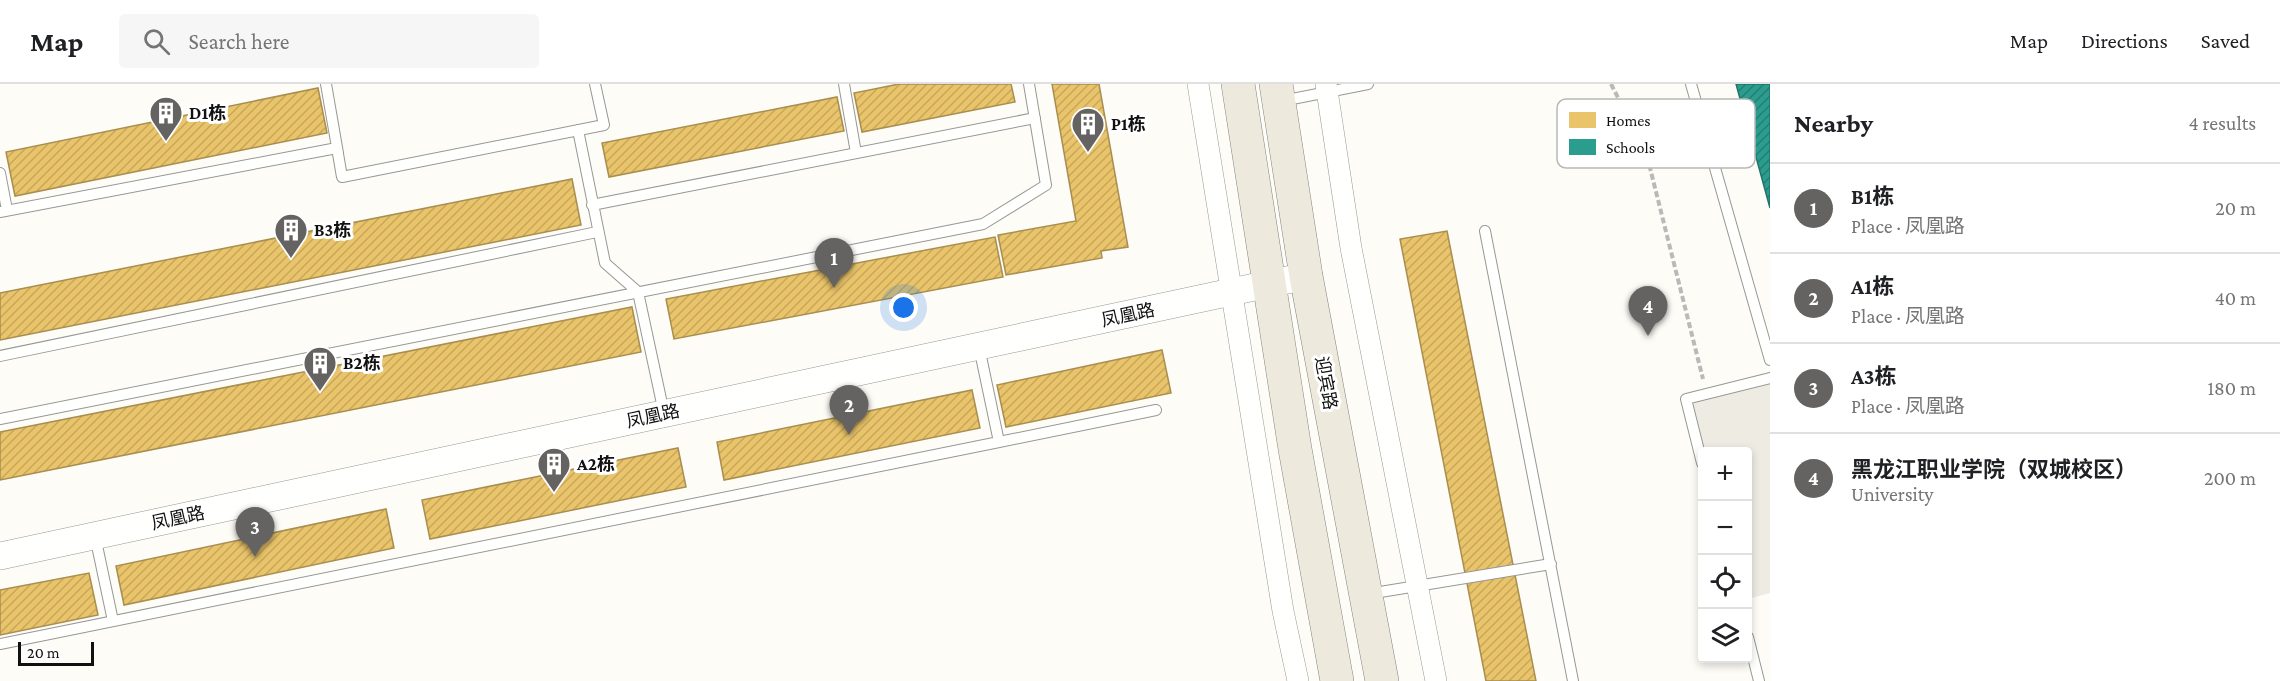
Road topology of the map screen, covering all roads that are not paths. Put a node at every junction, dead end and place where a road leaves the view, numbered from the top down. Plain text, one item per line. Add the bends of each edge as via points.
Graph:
1 (326, 84) edge
2 (595, 84) edge
3 (844, 84) edge
4 (1029, 84) edge
5 (1198, 84) edge
6 (1238, 84) edge
7 (1368, 84) edge
8 (1691, 84) edge
9 (1327, 89) edge
10 (1277, 93) edge
11 (1695, 99) edge
12 (1035, 118) junction
13 (578, 130) junction
14 (337, 148) junction
15 (856, 153) junction
16 (1715, 168) edge
17 (0, 173) edge
18 (592, 205) junction
19 (4, 211) edge
20 (1485, 231) dead end
21 (597, 232) junction
22 (1306, 276) junction
23 (1271, 284) junction
24 (638, 292) junction
25 (1232, 292) junction
26 (978, 346) junction
27 (0, 356) edge
28 (1770, 360) edge
29 (1770, 378) edge
30 (1156, 410) dead end
31 (664, 414) junction
32 (0, 419) edge
33 (999, 442) junction
34 (1698, 447) edge
35 (95, 536) junction
36 (0, 556) edge
37 (1551, 564) junction
38 (1417, 586) junction
39 (1364, 594) junction
40 (112, 621) junction
41 (0, 644) edge
42 (1752, 653) edge
43 (1298, 681) edge
44 (1337, 681) edge
45 (1382, 681) edge
46 (1436, 681) edge
47 (1573, 681) edge
48 (1759, 681) edge

1 - 14 lane
2 - 13 lane via 604,125
3 - 15 lane
4 - 12 lane
5 - 25 street
6 - 23 main road
7 - 9 lane
8 - 11 lane
9 - 10 lane
9 - 38 street via 1351,248
10 - 22 main road, 迎宾路
12 - 15 lane
12 - 24 lane via 1046,185 983,224
13 - 14 lane via 342,177
13 - 18 lane
14 - 19 lane
15 - 18 lane
16 - 28 lane
17 - 19 lane
18 - 21 lane
20 - 37 lane
21 - 24 lane via 605,263
21 - 27 lane
22 - 23 street, 凤凰路
22 - 39 main road, 迎宾路
23 - 25 street, 凤凰路
23 - 44 main road via 1295,449
24 - 31 lane
24 - 32 lane
25 - 26 street, 凤凰路
25 - 43 street via 1283,611
26 - 31 street, 凤凰路
26 - 33 lane
29 - 34 lane via 1686,399
30 - 33 lane
31 - 35 street, 凤凰路
33 - 40 lane
35 - 36 street, 凤凰路
35 - 40 lane
37 - 38 lane
37 - 47 lane
38 - 39 lane
38 - 46 street
39 - 45 main road, 迎宾路
40 - 41 lane
42 - 48 lane

